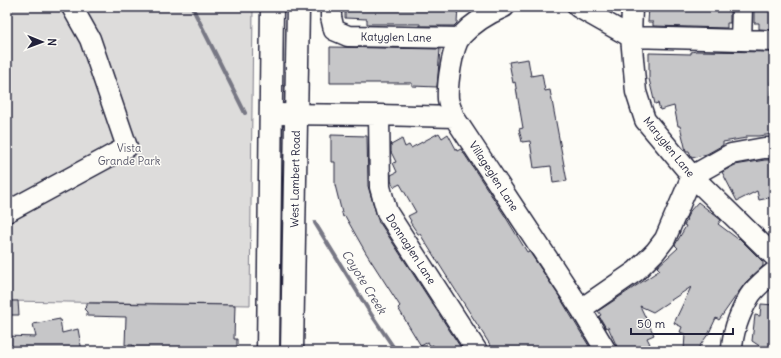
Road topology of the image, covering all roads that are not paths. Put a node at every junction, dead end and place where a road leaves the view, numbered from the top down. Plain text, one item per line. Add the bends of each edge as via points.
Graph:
1 (72, 7) edge
2 (272, 7) edge
3 (298, 7) edge
4 (331, 7) edge
5 (504, 7) edge
6 (578, 7) edge
7 (632, 7) edge
8 (742, 7) edge
9 (631, 37) junction
10 (460, 38) junction
11 (741, 40) junction
12 (774, 40) edge
13 (296, 113) junction
14 (272, 114) junction
15 (379, 115) junction
16 (454, 117) junction
17 (774, 148) edge
18 (692, 176) junction
19 (7, 212) edge
20 (774, 256) edge
21 (774, 272) edge
22 (581, 309) junction
23 (268, 351) edge
24 (292, 351) edge
25 (477, 351) edge
26 (606, 351) edge
27 (732, 351) edge

1 - 19 street via 90,39 127,147
2 - 14 main road
3 - 13 main road, West Lambert Road
4 - 10 street, Katyglen Lane via 334,30 348,36
5 - 10 street, Villageglen Lane via 476,22
6 - 9 street
7 - 9 street, Maryglen Lane
8 - 11 street
9 - 11 street
9 - 18 street, Maryglen Lane via 636,92 645,120
10 - 16 street, Villageglen Lane via 450,68 448,100
11 - 12 street
13 - 14 street
13 - 15 street
13 - 24 main road, West Lambert Road
14 - 23 main road
15 - 16 street
15 - 25 street, Donnaglen Lane via 380,187 387,212
16 - 22 street, Villageglen Lane
17 - 18 street via 731,154
18 - 20 street, Maryglen Lane
18 - 22 street via 665,239 655,252 636,271
21 - 27 street via 750,296 732,339
22 - 26 street, Villageglen Lane

